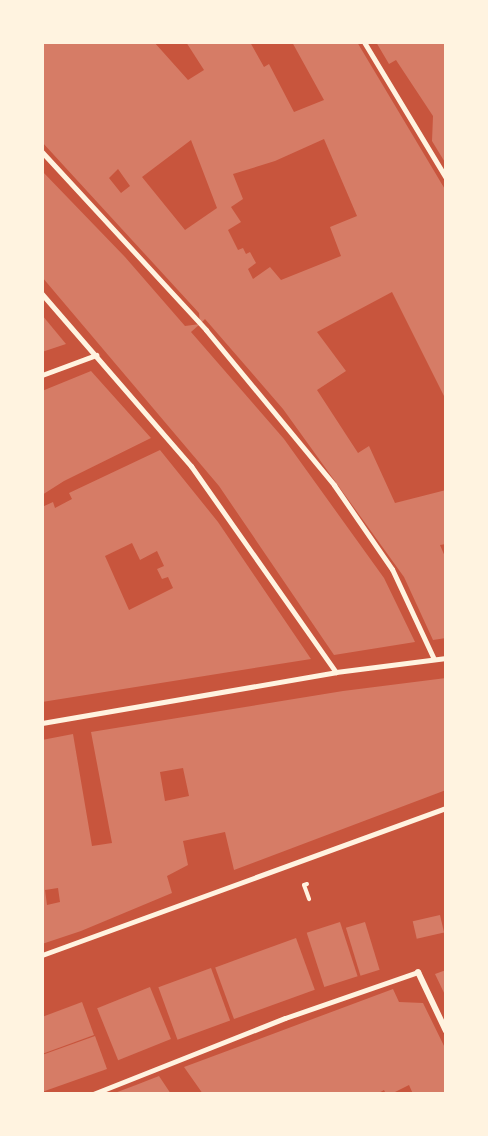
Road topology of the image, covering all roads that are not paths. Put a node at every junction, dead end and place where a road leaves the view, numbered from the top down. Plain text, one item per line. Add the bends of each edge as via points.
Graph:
1 (364, 42) edge
2 (42, 152) edge
3 (446, 178) edge
4 (42, 294) edge
5 (96, 355) junction
6 (42, 375) edge
7 (446, 658) edge
8 (434, 659) junction
9 (336, 672) junction
10 (42, 723) edge
11 (446, 808) edge
12 (42, 955) edge
13 (418, 972) joint
14 (446, 1031) edge
15 (93, 1094) edge

1 - 3 street
2 - 8 street via 206,330 334,485 392,569
4 - 5 street
5 - 6 street
5 - 9 street via 191,466
7 - 8 street
8 - 9 street
9 - 10 street
11 - 12 street
13 - 14 street
13 - 15 street via 285,1018

